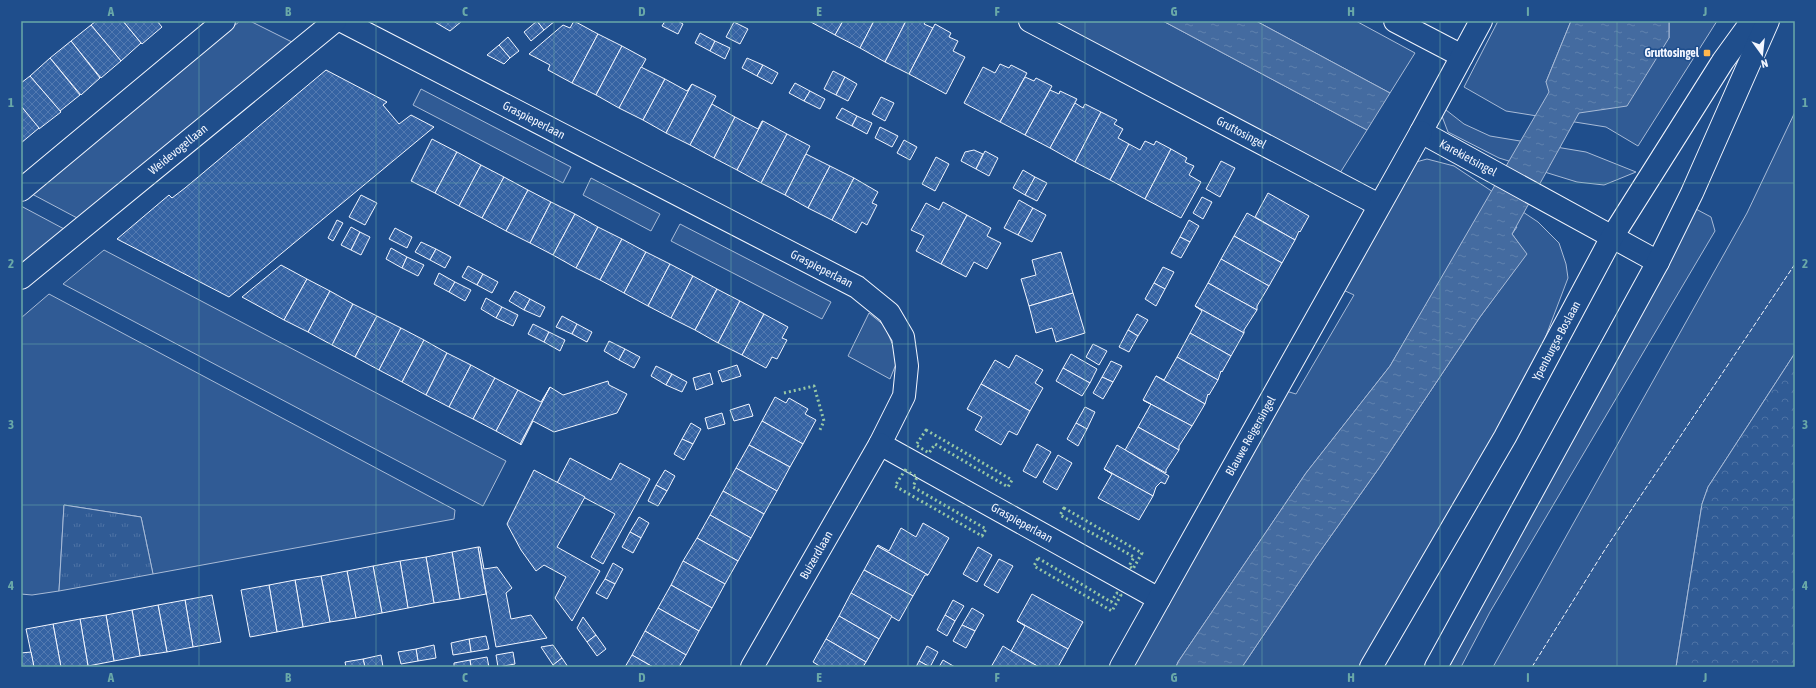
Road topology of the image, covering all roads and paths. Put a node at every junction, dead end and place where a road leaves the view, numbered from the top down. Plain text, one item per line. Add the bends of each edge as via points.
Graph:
1 (224, 21) edge
2 (334, 21) edge
3 (342, 21) edge
4 (1030, 21) edge
5 (1395, 21) edge
6 (1481, 21) edge
7 (1752, 21) edge
8 (1768, 21) edge
9 (1462, 56) junction
10 (1421, 132) junction
11 (21, 190) edge
12 (1379, 205) junction
13 (1612, 237) junction
14 (1658, 262) junction
15 (21, 278) edge
16 (880, 444) junction
17 (1159, 599) junction
18 (752, 667) edge
19 (1121, 667) edge
20 (1371, 667) edge
21 (1436, 667) edge

1 - 11 street
2 - 15 street, Weidevogellaan
3 - 16 street, Graspieperlaan via 857,287 889,313 903,337 907,366 904,396
4 - 12 street, Gruttosingel
5 - 9 street
6 - 9 street
7 - 13 street, Ypenburgse Boslaan via 1723,61
8 - 14 street
9 - 10 street
10 - 12 street
10 - 13 street, Karekietsingel
12 - 17 street, Blauwe Reigersingel
13 - 14 street, Karekietsingel
13 - 20 street, Ypenburgse Boslaan via 1505,437
14 - 21 street
16 - 17 street, Graspieperlaan
16 - 18 street, Buizerdlaan
17 - 19 street, Blauwe Reigersingel

